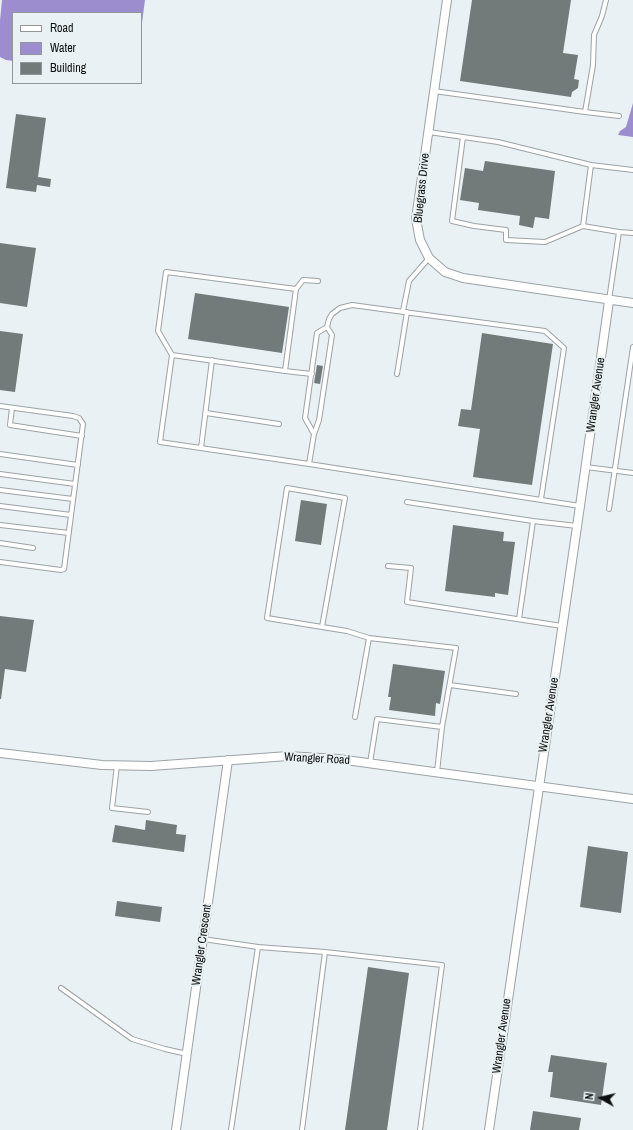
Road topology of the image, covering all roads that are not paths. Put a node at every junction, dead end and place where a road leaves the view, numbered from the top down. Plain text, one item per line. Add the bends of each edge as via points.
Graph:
1 (447, 0) edge
2 (606, 0) edge
3 (434, 91) junction
4 (585, 112) junction
5 (618, 116) dead end
6 (429, 132) junction
7 (463, 137) junction
8 (591, 165) junction
9 (633, 170) edge
10 (583, 226) junction
11 (619, 232) junction
12 (633, 234) edge
13 (429, 258) junction
14 (318, 281) dead end
15 (296, 289) junction
16 (609, 301) junction
17 (633, 304) edge
18 (405, 311) junction
19 (327, 327) junction
20 (633, 347) edge
21 (172, 354) junction
22 (212, 360) junction
23 (285, 371) junction
24 (312, 374) junction
25 (398, 374) dead end
26 (0, 406) edge
27 (12, 408) junction
28 (206, 413) junction
29 (279, 424) dead end
30 (314, 434) junction
31 (82, 436) junction
32 (201, 448) junction
33 (0, 454) edge
34 (309, 464) junction
35 (78, 465) junction
36 (586, 467) junction
37 (615, 470) junction
38 (633, 473) edge
39 (0, 474) edge
40 (75, 484) junction
41 (0, 490) edge
42 (73, 499) junction
43 (541, 499) junction
44 (407, 502) dead end
45 (0, 506) edge
46 (580, 506) junction
47 (609, 509) dead end
48 (71, 515) junction
49 (533, 520) junction
50 (0, 525) edge
51 (577, 526) junction
52 (69, 533) junction
53 (0, 543) edge
54 (33, 548) dead end
55 (0, 562) edge
56 (388, 566) dead end
57 (519, 619) junction
58 (562, 626) junction
59 (322, 627) junction
60 (369, 638) junction
61 (450, 685) junction
62 (516, 694) dead end
63 (355, 717) dead end
64 (442, 727) junction
65 (0, 753) edge
66 (228, 760) junction
67 (370, 763) junction
68 (117, 765) junction
69 (437, 772) junction
70 (538, 785) junction
71 (633, 799) edge
72 (148, 812) dead end
73 (203, 939) junction
74 (258, 947) junction
75 (325, 952) junction
76 (61, 988) dead end
77 (187, 1054) junction
78 (176, 1130) edge
79 (231, 1130) edge
80 (302, 1130) edge
81 (420, 1130) edge
82 (488, 1130) edge

1 - 3 street, Bluegrass Drive
2 - 4 lane via 594,35 593,65
3 - 4 lane
3 - 6 street, Bluegrass Drive
4 - 5 lane
6 - 7 lane
6 - 13 street, Bluegrass Drive via 416,219 420,240
7 - 8 lane via 498,142
7 - 10 lane via 452,221 506,230 506,240 545,242
8 - 9 lane
8 - 10 lane
10 - 11 lane
11 - 12 lane
11 - 16 lane
13 - 16 street, Bluegrass Drive via 445,272 464,278
13 - 18 lane via 409,281
14 - 15 lane via 303,280
15 - 21 lane via 166,272 158,331
15 - 23 lane
16 - 17 street, Bluegrass Drive
16 - 36 street, Wrangler Avenue
18 - 19 lane via 348,306 332,314
18 - 25 lane
18 - 43 lane via 545,331 564,348
19 - 24 lane via 317,333
19 - 30 lane via 332,335 319,420
20 - 37 lane
21 - 22 lane
21 - 32 lane via 160,442
22 - 23 lane
22 - 28 lane
23 - 24 lane
24 - 30 lane via 305,418
26 - 27 lane
27 - 31 lane via 79,418 83,424
27 - 31 lane via 10,425
28 - 29 lane
28 - 32 lane
30 - 34 lane
31 - 35 lane
32 - 34 lane
33 - 35 lane
34 - 43 lane
35 - 40 lane
36 - 37 lane
36 - 46 street, Wrangler Avenue
37 - 38 lane
37 - 47 lane
39 - 40 lane
40 - 42 lane
41 - 42 lane
42 - 48 lane
43 - 46 lane
44 - 49 lane
45 - 48 lane
46 - 51 street, Wrangler Avenue
48 - 52 lane
49 - 51 lane
49 - 57 lane
50 - 52 lane
51 - 58 street, Wrangler Avenue
52 - 55 lane via 64,569
53 - 54 lane
56 - 57 lane via 411,568 407,602
57 - 58 lane
58 - 70 street, Wrangler Avenue
59 - 59 lane via 345,498 287,488 267,618
59 - 60 lane
60 - 61 lane via 456,648
60 - 63 lane
61 - 62 lane
61 - 64 lane
64 - 67 lane via 377,719
64 - 69 lane
65 - 68 street, Wrangler Road
66 - 67 street, Wrangler Road via 288,756
66 - 68 street, Wrangler Road via 152,766
66 - 73 street, Wrangler Crescent
67 - 69 street, Wrangler Road
68 - 72 lane via 112,808
69 - 70 street, Wrangler Road
70 - 71 street, Wrangler Road
70 - 82 street, Wrangler Avenue
73 - 74 lane
73 - 77 street, Wrangler Crescent
74 - 75 lane
74 - 79 lane
75 - 80 lane
75 - 81 lane via 442,966
76 - 77 lane via 132,1039
77 - 78 street, Wrangler Crescent

